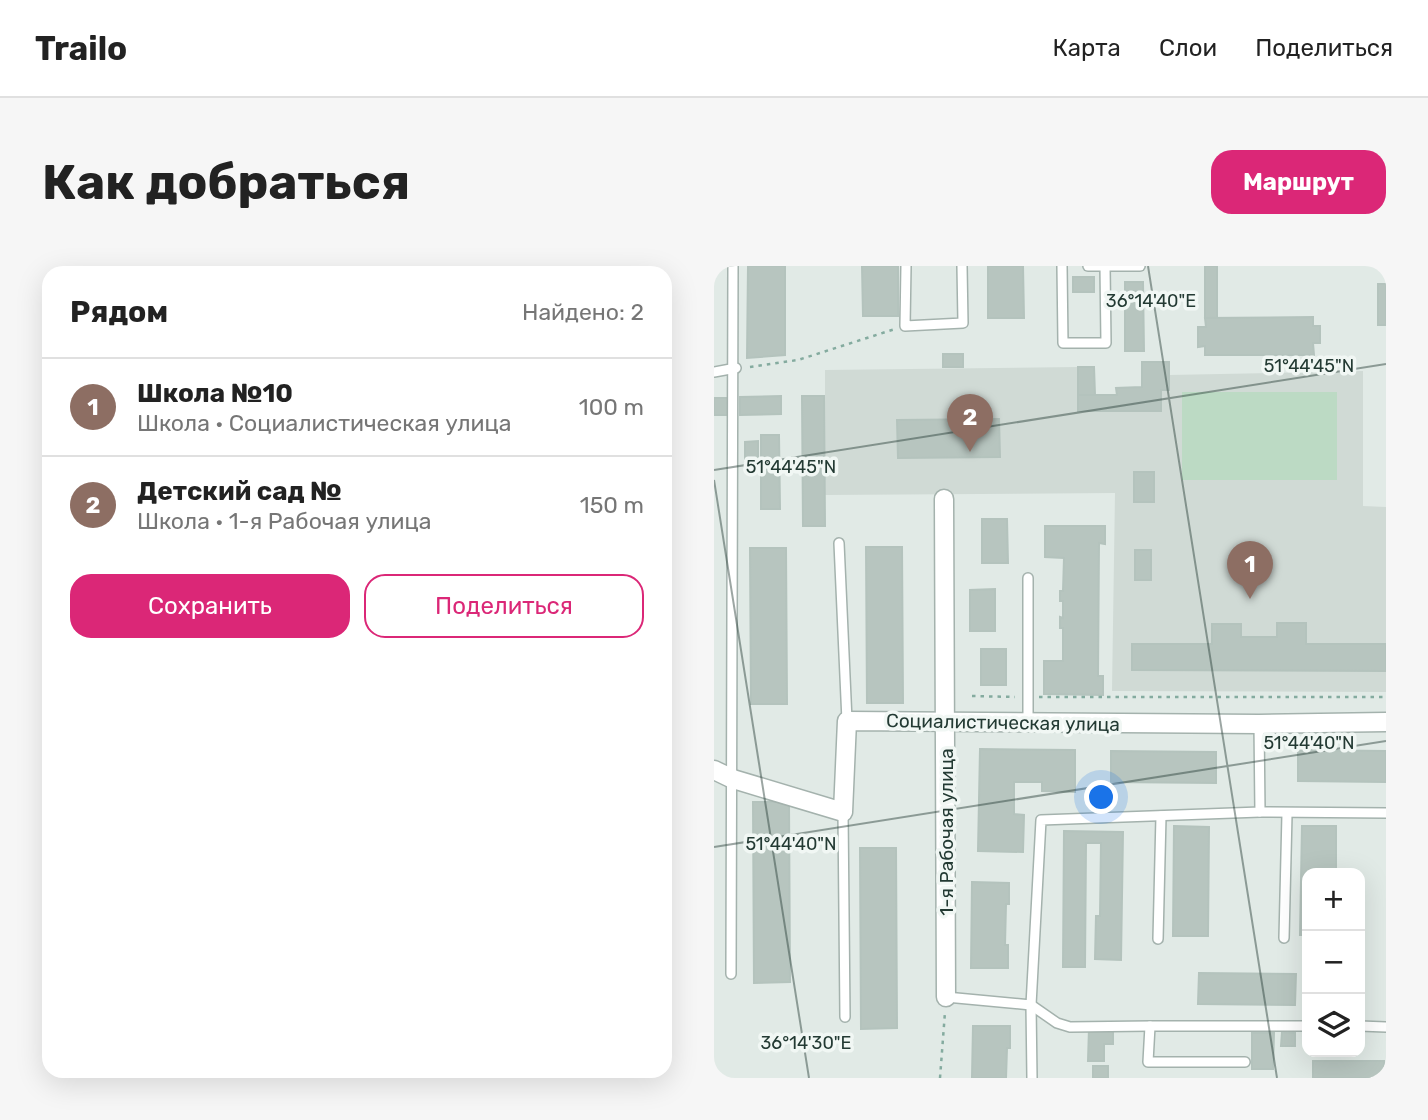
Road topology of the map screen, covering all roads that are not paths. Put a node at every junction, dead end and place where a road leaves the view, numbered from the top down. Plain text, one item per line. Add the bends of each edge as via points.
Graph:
1 (734, 266) edge
2 (906, 266) edge
3 (962, 266) edge
4 (1062, 266) edge
5 (1088, 266) edge
6 (1140, 266) edge
7 (1105, 267) edge
8 (714, 372) edge
9 (944, 499) dead end
10 (839, 543) dead end
11 (1028, 578) dead end
12 (847, 721) junction
13 (945, 722) junction
14 (1386, 722) edge
15 (1028, 723) junction
16 (1259, 724) junction
17 (714, 770) edge
18 (733, 779) junction
19 (843, 812) junction
20 (1260, 812) junction
21 (1386, 813) edge
22 (1287, 814) junction
23 (1161, 816) junction
24 (1284, 937) dead end
25 (1158, 939) dead end
26 (731, 974) dead end
27 (947, 997) joint
28 (1031, 1005) junction
29 (845, 1017) dead end
30 (1150, 1026) junction
31 (1302, 1026) edge
32 (1365, 1027) edge
33 (1386, 1027) edge
34 (1245, 1062) dead end
35 (1032, 1078) edge

1 - 8 lane via 736,369
1 - 18 lane
2 - 3 lane via 905,326 962,323
4 - 7 lane via 1063,344 1106,343
5 - 7 lane
6 - 7 lane
9 - 13 street, 1-я Рабочая улица
10 - 12 lane
11 - 15 lane
12 - 13 street, Социалистическая улица
12 - 19 street
13 - 15 street, Социалистическая улица
13 - 27 street, 1-я Рабочая улица
14 - 16 street, Социалистическая улица
15 - 16 street, Социалистическая улица
16 - 20 lane
17 - 18 street
18 - 19 street
18 - 26 lane
19 - 29 lane
20 - 22 lane
20 - 23 lane
21 - 22 lane
22 - 24 lane
23 - 25 lane
23 - 28 lane via 1041,820
27 - 28 lane
28 - 30 lane via 1069,1027
28 - 35 lane
30 - 31 lane
30 - 34 lane via 1148,1062
32 - 33 lane

